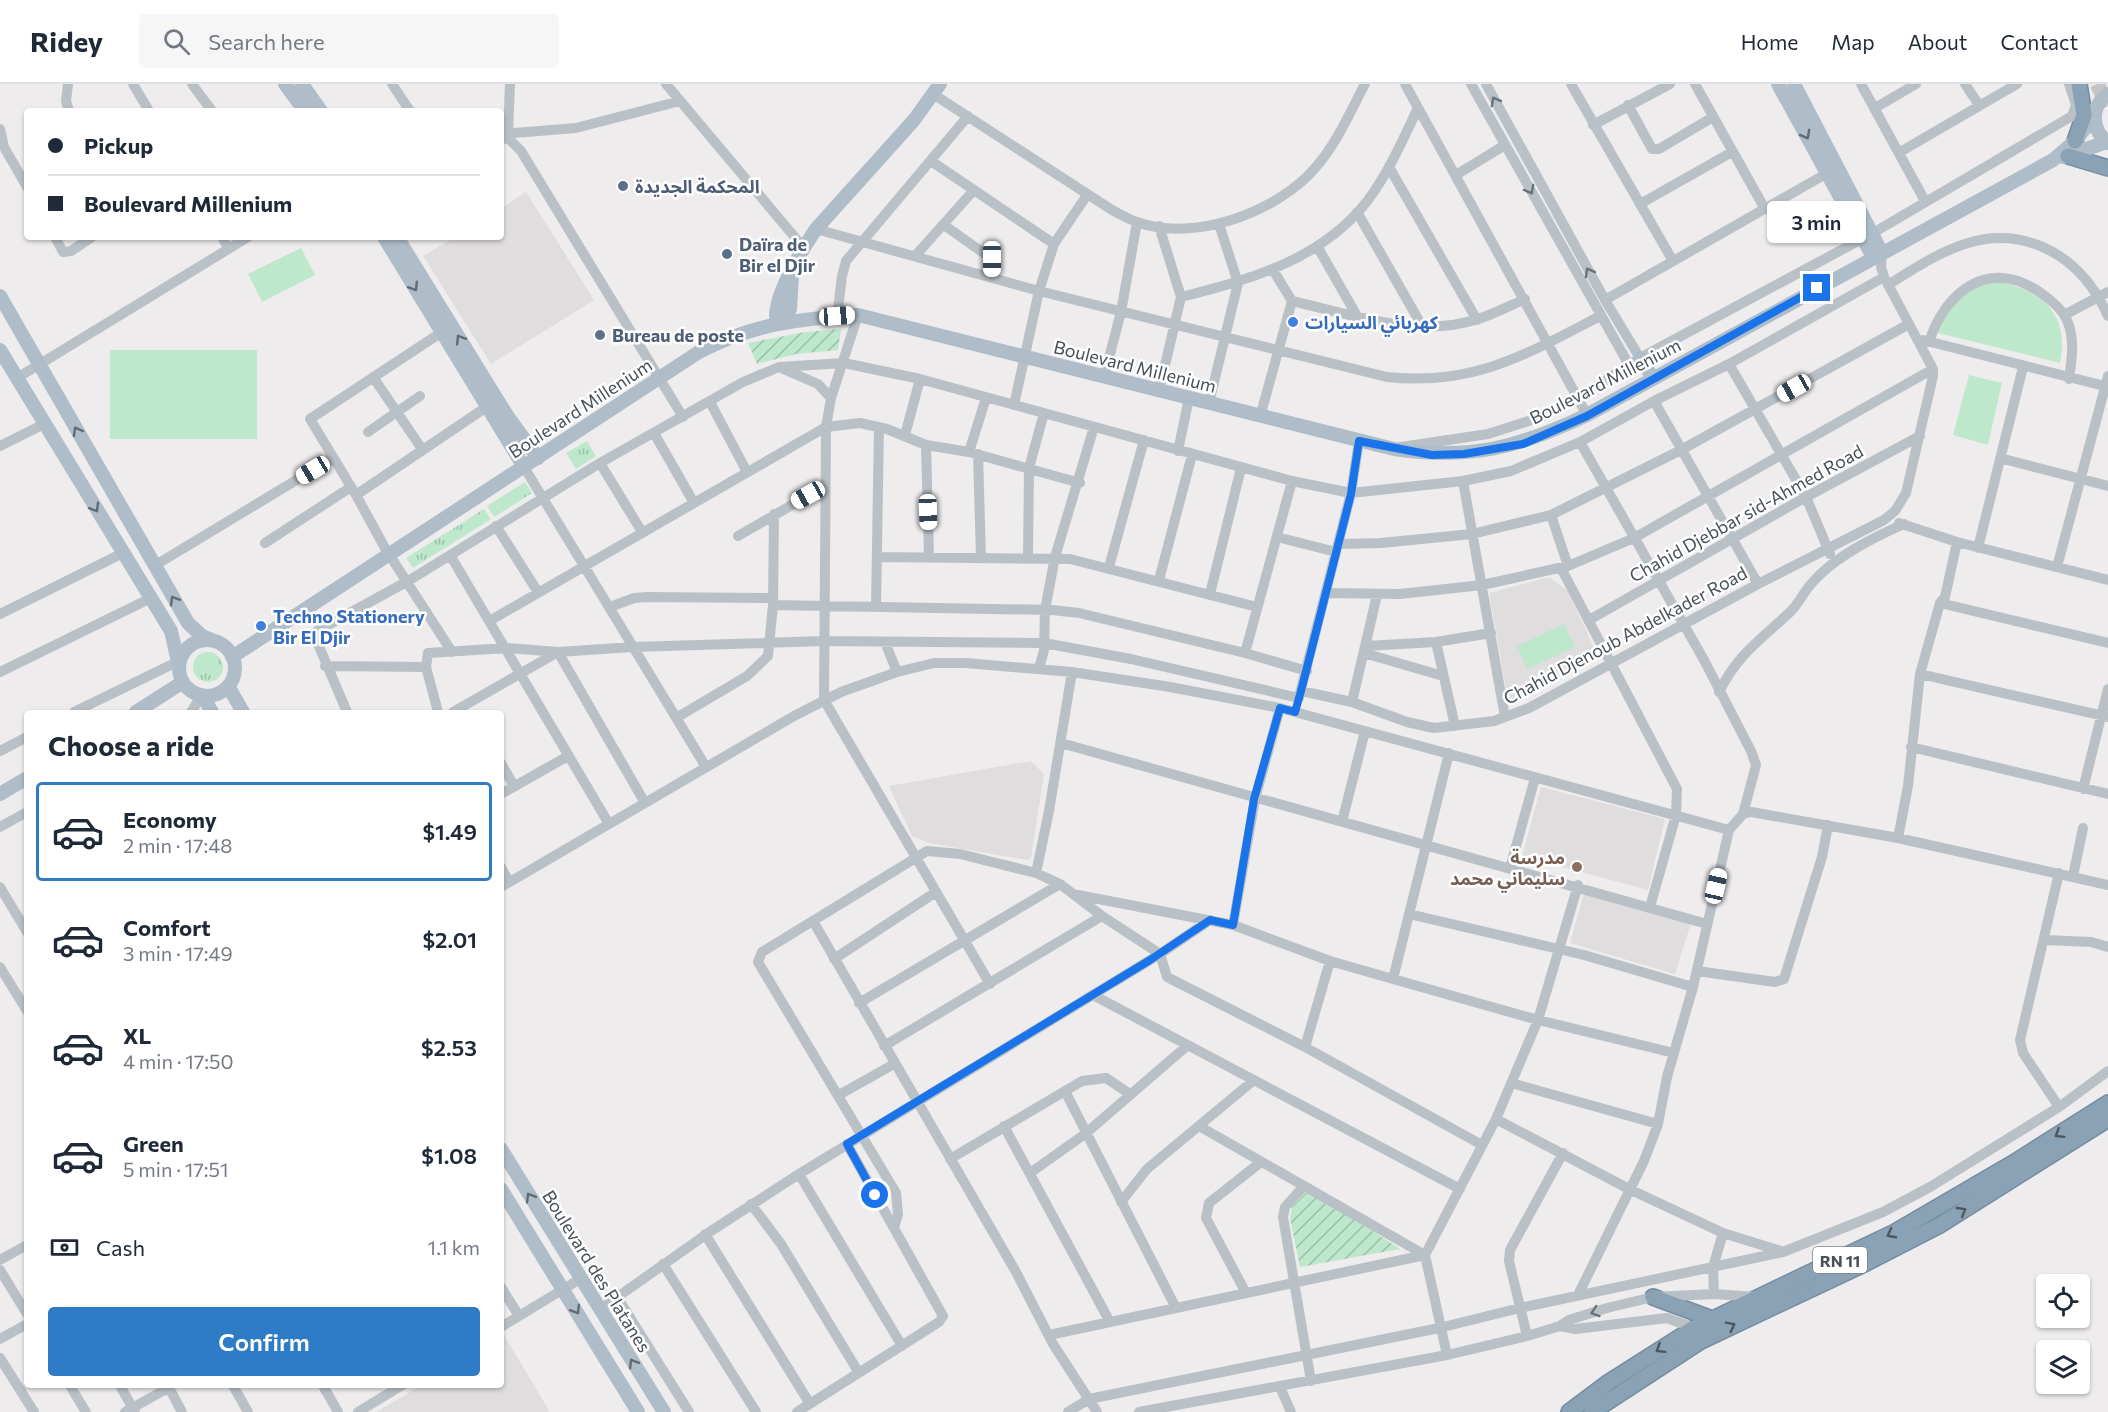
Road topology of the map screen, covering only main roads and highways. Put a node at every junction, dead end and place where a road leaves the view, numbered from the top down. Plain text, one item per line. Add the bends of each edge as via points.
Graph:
1 (285, 84) edge
2 (302, 84) edge
3 (1778, 84) edge
4 (2080, 84) edge
5 (1796, 85) edge
6 (937, 89) edge
7 (2108, 94) edge
8 (312, 108) edge
9 (313, 108) edge
10 (2094, 114) junction
11 (2075, 141) junction
12 (2107, 143) edge
13 (2060, 158) junction
14 (2108, 168) edge
15 (1833, 170) junction
16 (386, 240) edge
17 (399, 240) edge
18 (1881, 268) junction
19 (787, 292) junction
20 (0, 296) edge
21 (830, 317) junction
22 (780, 322) junction
23 (759, 327) junction
24 (0, 350) edge
25 (1635, 362) road end
26 (1653, 378) junction
27 (538, 458) junction
28 (524, 467) junction
29 (214, 641) junction
30 (232, 657) junction
31 (179, 664) junction
32 (183, 682) junction
33 (228, 686) junction
34 (202, 695) junction
35 (139, 710) edge
36 (211, 710) edge
37 (242, 710) edge
38 (24, 780) edge
39 (0, 794) edge
40 (2108, 1101) edge
41 (2108, 1119) edge
42 (504, 1154) edge
43 (504, 1194) edge
44 (1653, 1297) road end
45 (1712, 1319) junction
46 (638, 1412) edge
47 (664, 1412) edge
48 (1569, 1412) edge
49 (1592, 1412) edge

1 - 8 main road
2 - 9 main road
3 -> 15 main road
4 - 10 highway
4 - 11 highway via 2084,115
5 - 15 main road
6 - 19 main road via 816,229 804,247
7 - 10 main road
10 - 11 main road
10 - 12 main road via 2097,131
11 - 13 main road
12 - 13 main road
13 - 14 highway
13 - 18 main road, Boulevard Millenium
15 - 18 main road via 1869,235
16 -> 28 main road
27 -> 17 main road via 508,417
18 - 26 main road, Boulevard Millenium
19 - 21 main road via 801,307
19 - 22 main road via 775,309
19 - 23 main road
29 -> 20 main road via 188,623
21 - 22 main road, Boulevard Millenium
21 - 26 main road, Boulevard Millenium via 858,315 1260,417 1432,455 1523,444 1587,416
22 - 23 main road, Boulevard Millenium
23 - 27 main road, Boulevard Millenium via 699,352
24 -> 31 main road via 171,631
25 - 26 main road
27 - 28 main road, Boulevard Millenium
28 - 30 main road, Boulevard Millenium
29 - 30 main road via 228,649
29 - 31 main road via 190,645
30 - 33 main road via 235,672
31 - 32 main road
32 - 34 main road
32 - 35 main road
33 - 34 main road via 212,695
33 - 37 main road
34 - 36 main road
38 - 39 main road
40 -> 45 highway, RN 11 via 1895,1232
49 -> 41 highway, RN 11 via 1701,1341 1940,1225
47 -> 42 main road, Boulevard des Platanes
43 -> 46 main road
44 - 45 highway
45 -> 48 highway, RN 11 via 1609,1382

